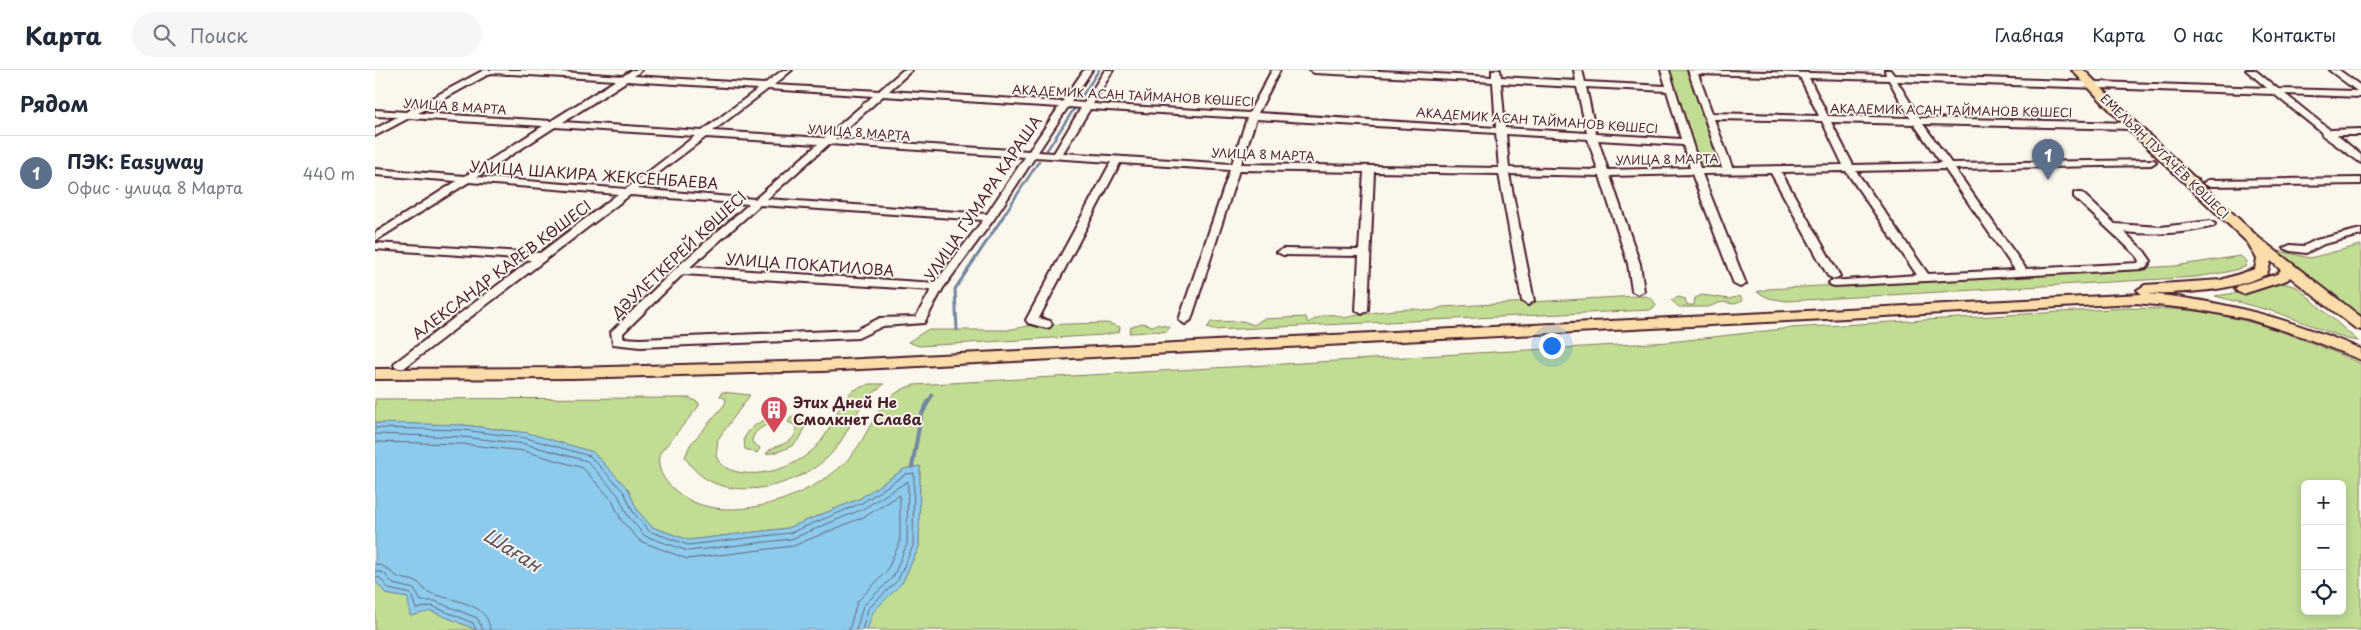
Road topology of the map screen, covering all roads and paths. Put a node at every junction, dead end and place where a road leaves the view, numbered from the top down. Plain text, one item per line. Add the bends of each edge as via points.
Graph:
1 (490, 70) edge
2 (639, 70) edge
3 (788, 70) edge
4 (908, 70) edge
5 (1088, 70) edge
6 (1109, 70) edge
7 (1276, 70) edge
8 (1314, 70) edge
9 (1578, 70) edge
10 (1665, 70) edge
11 (1693, 70) edge
12 (2078, 70) edge
13 (2250, 70) edge
14 (2333, 70) edge
15 (1803, 74) junction
16 (1889, 74) edge
17 (1496, 75) edge
18 (625, 78) junction
19 (2091, 84) junction
20 (1581, 85) junction
21 (765, 88) junction
22 (1671, 89) junction
23 (2361, 90) edge
24 (2275, 91) junction
25 (882, 92) junction
26 (2361, 94) edge
27 (1064, 104) junction
28 (1088, 106) junction
29 (375, 113) edge
30 (1253, 114) junction
31 (410, 116) junction
32 (1709, 116) junction
33 (1825, 120) junction
34 (1918, 122) junction
35 (553, 125) junction
36 (2132, 126) junction
37 (1502, 130) junction
38 (2325, 132) junction
39 (2361, 132) edge
40 (375, 133) edge
41 (704, 135) junction
42 (1592, 136) junction
43 (825, 142) junction
44 (1686, 142) junction
45 (1032, 155) junction
46 (1057, 156) junction
47 (1117, 160) junction
48 (2361, 160) edge
49 (2151, 162) dead end
50 (1236, 167) junction
51 (1949, 167) junction
52 (1369, 169) junction
53 (1695, 169) junction
54 (1774, 169) junction
55 (1850, 169) junction
56 (1728, 170) junction
57 (375, 172) edge
58 (1504, 172) junction
59 (1605, 173) junction
60 (468, 180) junction
61 (2361, 181) edge
62 (2208, 183) dead end
63 (630, 192) junction
64 (2078, 195) dead end
65 (758, 202) junction
66 (990, 217) junction
67 (2209, 224) dead end
68 (2112, 227) junction
69 (2361, 232) edge
70 (375, 238) edge
71 (2254, 241) junction
72 (375, 246) edge
73 (2291, 248) dead end
74 (1283, 252) dead end
75 (1365, 253) junction
76 (544, 257) junction
77 (2276, 257) junction
78 (680, 270) junction
79 (2023, 273) junction
80 (2286, 273) junction
81 (1925, 278) junction
82 (1740, 284) dead end
83 (939, 287) junction
84 (1637, 291) dead end
85 (2133, 295) junction
86 (2179, 296) junction
87 (1528, 301) dead end
88 (1362, 310) dead end
89 (920, 320) joint
90 (1185, 320) dead end
91 (1046, 324) dead end
92 (2361, 325) edge
93 (2361, 335) edge
94 (2361, 346) edge
95 (2361, 355) edge
96 (375, 365) edge
97 (388, 371) edge

1 - 18 street, АКАДЕМИК АСАН ТАЙМАНОВ КӨШЕСІ
1 - 31 street
2 - 18 street
3 - 21 street, АЛЕКСАНДР КАРЕВ КӨШЕСІ
4 - 25 street, ДӘУЛЕТКЕРЕЙ КӨШЕСІ
5 - 27 street, УЛИЦА ГУМАРА КАРАША
6 - 28 street
7 - 30 street
8 - 17 street
9 - 20 street
10 - 22 street
11 - 15 street
11 - 32 street
12 - 19 main road, ЕМЕЛЬЯН ПУГАЧЁВ КӨШЕСІ
13 - 24 street
14 - 23 street
15 - 16 street
15 - 33 street
16 - 19 street
16 - 34 street
17 - 20 street
17 - 37 street
18 - 21 street, АКАДЕМИК АСАН ТАЙМАНОВ КӨШЕСІ
18 - 35 street
19 - 24 street
19 - 36 main road, ЕМЕЛЬЯН ПУГАЧЁВ КӨШЕСІ
20 - 22 street
20 - 42 street
21 - 25 street, АКАДЕМИК АСАН ТАЙМАНОВ КӨШЕСІ
21 - 41 street, АЛЕКСАНДР КАРЕВ КӨШЕСІ
22 - 44 street
24 - 26 street
24 - 38 street
25 - 27 street, АКАДЕМИК АСАН ТАЙМАНОВ КӨШЕСІ
25 - 43 street, ДӘУЛЕТКЕРЕЙ КӨШЕСІ
27 - 28 street, АКАДЕМИК АСАН ТАЙМАНОВ КӨШЕСІ
27 - 45 street, УЛИЦА ГУМАРА КАРАША
28 - 30 street, АКАДЕМИК АСАН ТАЙМАНОВ КӨШЕСІ
28 - 46 street
29 - 31 street, УЛИЦА 8 МАРТА
30 - 37 street, АКАДЕМИК АСАН ТАЙМАНОВ КӨШЕСІ
30 - 50 street
31 - 35 street, УЛИЦА 8 МАРТА
31 - 40 street
32 - 33 street, АКАДЕМИК АСАН ТАЙМАНОВ КӨШЕСІ
32 - 56 street
33 - 34 street, АКАДЕМИК АСАН ТАЙМАНОВ КӨШЕСІ
33 - 55 street
34 - 36 street, АКАДЕМИК АСАН ТАЙМАНОВ КӨШЕСІ
34 - 51 street
35 - 41 street, УЛИЦА 8 МАРТА
35 - 60 street
36 - 71 main road, ЕМЕЛЬЯН ПУГАЧЁВ КӨШЕСІ
37 - 42 street, АКАДЕМИК АСАН ТАЙМАНОВ КӨШЕСІ
37 - 58 street
38 - 39 street
38 - 48 street
41 - 43 street, УЛИЦА 8 МАРТА
41 - 63 street, АЛЕКСАНДР КАРЕВ КӨШЕСІ
42 - 44 street, АКАДЕМИК АСАН ТАЙМАНОВ КӨШЕСІ
42 - 59 street
43 - 45 street, УЛИЦА 8 МАРТА
43 - 65 street, ДӘУЛЕТКЕРЕЙ КӨШЕСІ
44 - 53 street
45 - 46 street, УЛИЦА 8 МАРТА
45 - 66 street, УЛИЦА ГУМАРА КАРАША
46 - 47 street, УЛИЦА 8 МАРТА
47 - 50 street, УЛИЦА 8 МАРТА
47 - 91 street via 1032,320
49 - 51 street, УЛИЦА 8 МАРТА
50 - 52 street, УЛИЦА 8 МАРТА
50 - 90 street
51 - 55 street, УЛИЦА 8 МАРТА
51 - 79 street
52 - 58 street, УЛИЦА 8 МАРТА
52 - 75 street
53 - 56 street, УЛИЦА 8 МАРТА
53 - 59 street, УЛИЦА 8 МАРТА
53 - 82 street
54 - 55 street, УЛИЦА 8 МАРТА
54 - 56 street, УЛИЦА 8 МАРТА
54 - 81 street via 1834,279
55 - 81 street
57 - 60 street, УЛИЦА ШАКИРА ЖЕКСЕНБАЕВА
58 - 59 street, УЛИЦА 8 МАРТА
58 - 87 street
59 - 84 street via 1634,264
60 - 63 street, УЛИЦА ШАКИРА ЖЕКСЕНБАЕВА
60 - 70 street
61 - 62 street
63 - 65 street, УЛИЦА ШАКИРА ЖЕКСЕНБАЕВА
63 - 76 street, АЛЕКСАНДР КАРЕВ КӨШЕСІ
64 - 68 street
65 - 66 street, УЛИЦА ШАКИРА ЖЕКСЕНБАЕВА
65 - 78 street, ДӘУЛЕТКЕРЕЙ КӨШЕСІ
66 - 83 street, УЛИЦА ГУМАРА КАРАША
67 - 68 street via 2187,230
68 - 79 street via 2140,252 2145,261 2142,266
69 - 73 street via 2320,242 2306,250
71 - 77 main road, ЕМЕЛЬЯН ПУГАЧЁВ КӨШЕСІ
71 - 80 main road
71 - 85 main road, ЕМЕЛЬЯН ПУГАЧЁВ КӨШЕСІ via 2265,262 2263,271 2223,283
72 - 76 street
74 - 75 street
75 - 88 street
76 - 97 street, АЛЕКСАНДР КАРЕВ КӨШЕСІ
77 - 80 main road
77 - 92 main road, ЕМЕЛЬЯН ПУГАЧЁВ КӨШЕСІ
78 - 83 street, УЛИЦА ПОКАТИЛОВА
78 - 89 street, ДӘУЛЕТКЕРЕЙ КӨШЕСІ via 617,332 617,341 640,343 858,334 880,322
79 - 81 street
80 - 86 main road via 2242,289
80 - 93 main road
83 - 89 street, УЛИЦА ГУМАРА КАРАША
85 - 86 main road
85 - 95 main road via 2201,304 2256,316 2316,335
85 - 97 main road via 822,366 583,372
86 - 94 main road via 2280,317
96 - 97 main road

